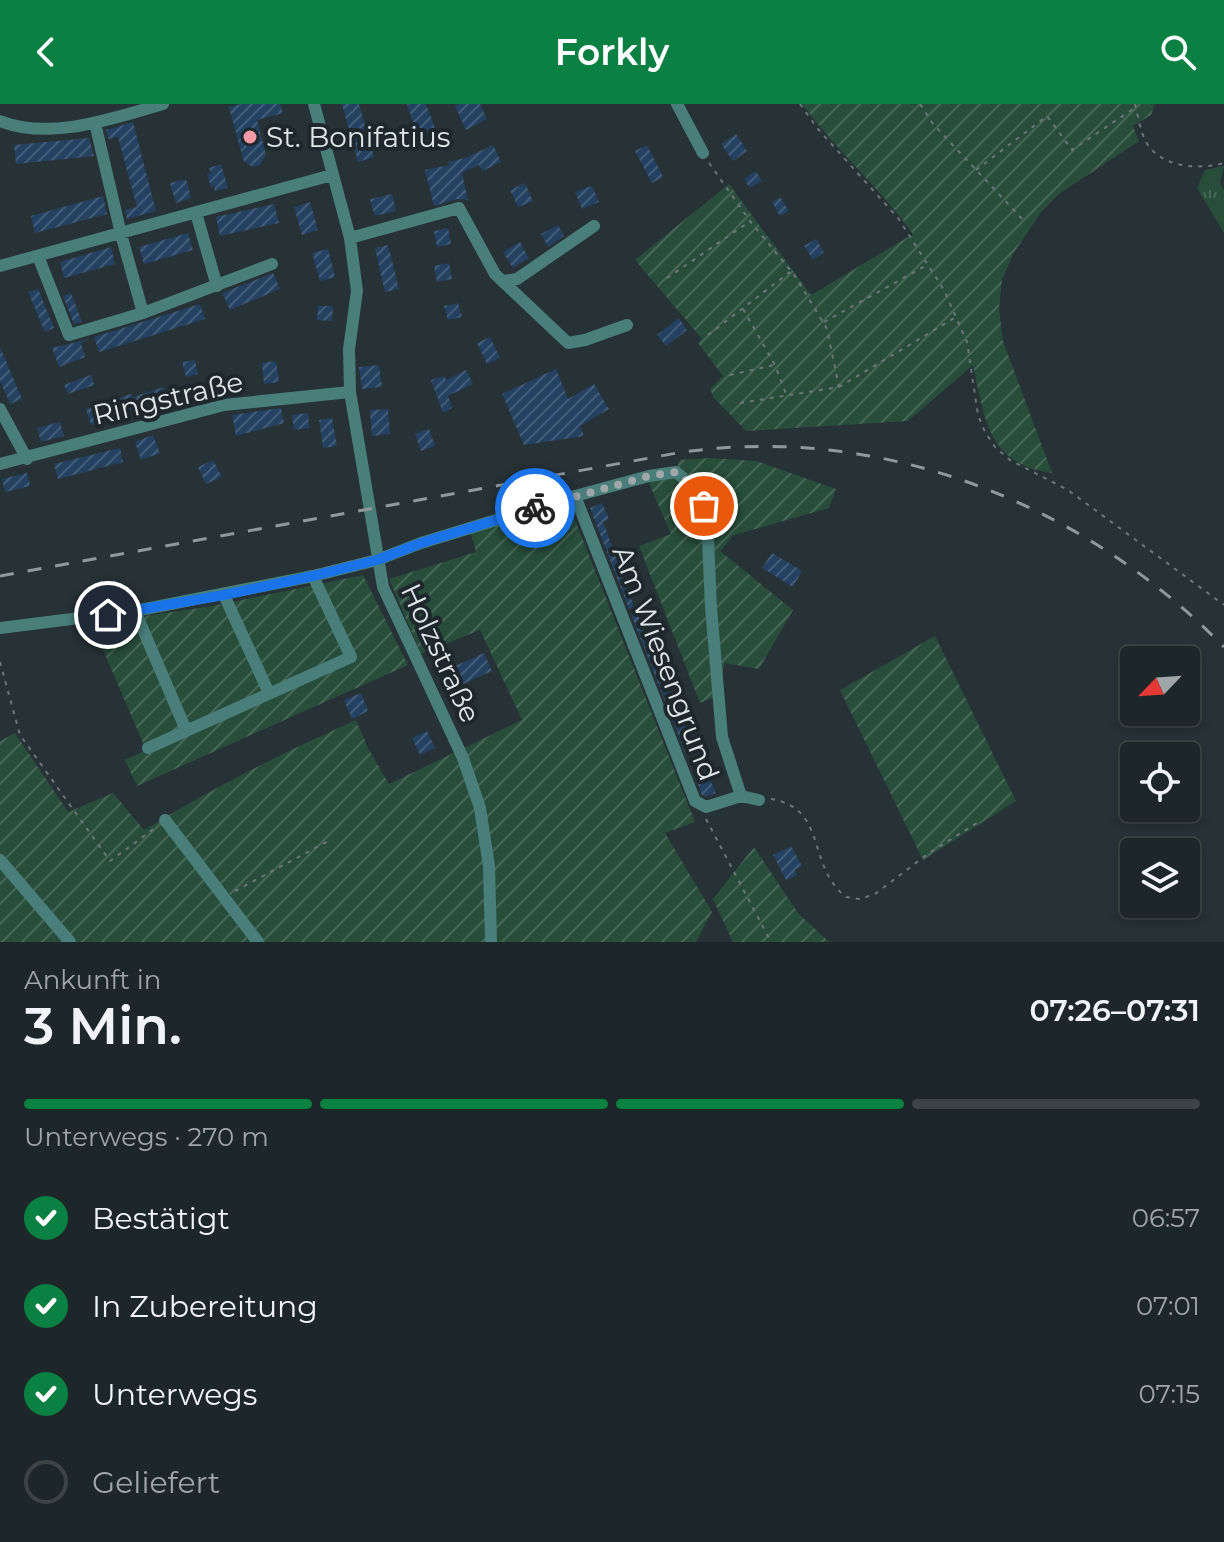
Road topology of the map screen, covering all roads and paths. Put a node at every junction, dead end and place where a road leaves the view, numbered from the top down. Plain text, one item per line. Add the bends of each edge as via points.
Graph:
1 (163, 104) edge
2 (314, 104) edge
3 (677, 104) edge
4 (800, 104) edge
5 (920, 104) edge
6 (1135, 106) edge
7 (0, 121) edge
8 (95, 123) junction
9 (703, 153) joint
10 (1224, 163) edge
11 (976, 170) junction
12 (332, 175) junction
13 (196, 213) junction
14 (750, 221) junction
15 (1026, 223) dead end
16 (594, 226) dead end
17 (121, 234) junction
18 (350, 238) junction
19 (38, 256) junction
20 (272, 264) dead end
21 (928, 264) junction
22 (0, 266) edge
23 (791, 271) junction
24 (667, 278) dead end
25 (503, 281) junction
26 (217, 286) junction
27 (743, 309) junction
28 (143, 313) junction
29 (957, 316) junction
30 (823, 323) junction
31 (627, 325) dead end
32 (708, 335) dead end
33 (775, 365) junction
34 (730, 375) dead end
35 (839, 387) junction
36 (350, 392) junction
37 (787, 395) junction
38 (740, 403) dead end
39 (0, 409) edge
40 (27, 459) junction
41 (0, 464) edge
42 (575, 496) junction
43 (376, 555) junction
44 (313, 576) junction
45 (224, 595) junction
46 (1224, 605) edge
47 (135, 611) junction
48 (0, 628) edge
49 (0, 664) edge
50 (269, 693) junction
51 (186, 730) junction
52 (148, 748) dead end
53 (741, 796) junction
54 (759, 800) joint
55 (700, 806) junction
56 (165, 820) joint
57 (977, 823) dead end
58 (332, 839) dead end
59 (0, 860) edge
60 (223, 897) junction
61 (70, 942) edge
62 (258, 942) edge
63 (491, 942) edge
64 (771, 942) edge

1 - 8 street
2 - 12 street, Holzstraße
3 - 9 street
4 - 21 path via 898,218
5 - 11 path
6 - 10 path via 1146,142 1156,154 1196,167
6 - 11 path via 1072,150 1047,116
7 - 8 street via 33,129
8 - 17 street
9 - 14 path
11 - 15 path
12 - 13 street
12 - 18 street, Holzstraße
13 - 17 street
13 - 26 street
14 - 23 path
14 - 24 path
16 - 25 street via 517,279
17 - 19 street
17 - 28 street
18 - 25 street via 459,208
18 - 36 street, Holzstraße via 357,291
19 - 22 street
19 - 28 street via 69,335
20 - 26 street
21 - 29 path
21 - 30 path
23 - 27 path
23 - 30 path
25 - 31 street via 568,343
26 - 28 street
27 - 32 path
27 - 33 path
29 - 35 path
29 - 46 path via 967,342 978,415 995,447 1068,490
30 - 35 path
33 - 34 path
33 - 37 path
35 - 37 path
36 - 40 street, Ringstraße via 224,405
36 - 43 street, Holzstraße
37 - 38 path
39 - 40 street
40 - 41 street, Ringstraße
42 - 43 street, Am Wiesengrund
42 - 53 street, Am Wiesengrund via 676,472 695,488 707,518 722,737
42 - 55 street, Am Wiesengrund
43 - 44 street, Am Wiesengrund
43 - 63 street, Holzstraße via 383,587 463,758 480,808 489,866
44 - 45 street, Am Wiesengrund
44 - 50 street via 351,657
45 - 47 street, Am Wiesengrund
45 - 50 street
47 - 48 street, Am Wiesengrund
47 - 51 street
49 - 56 path via 20,735 110,861
50 - 51 street
51 - 52 street
53 - 54 street, Am Wiesengrund
53 - 55 street, Am Wiesengrund
54 - 57 path via 796,807 805,816 829,879 846,897 860,899
55 - 64 path
56 - 60 street
58 - 60 path
59 - 61 street
60 - 62 street

